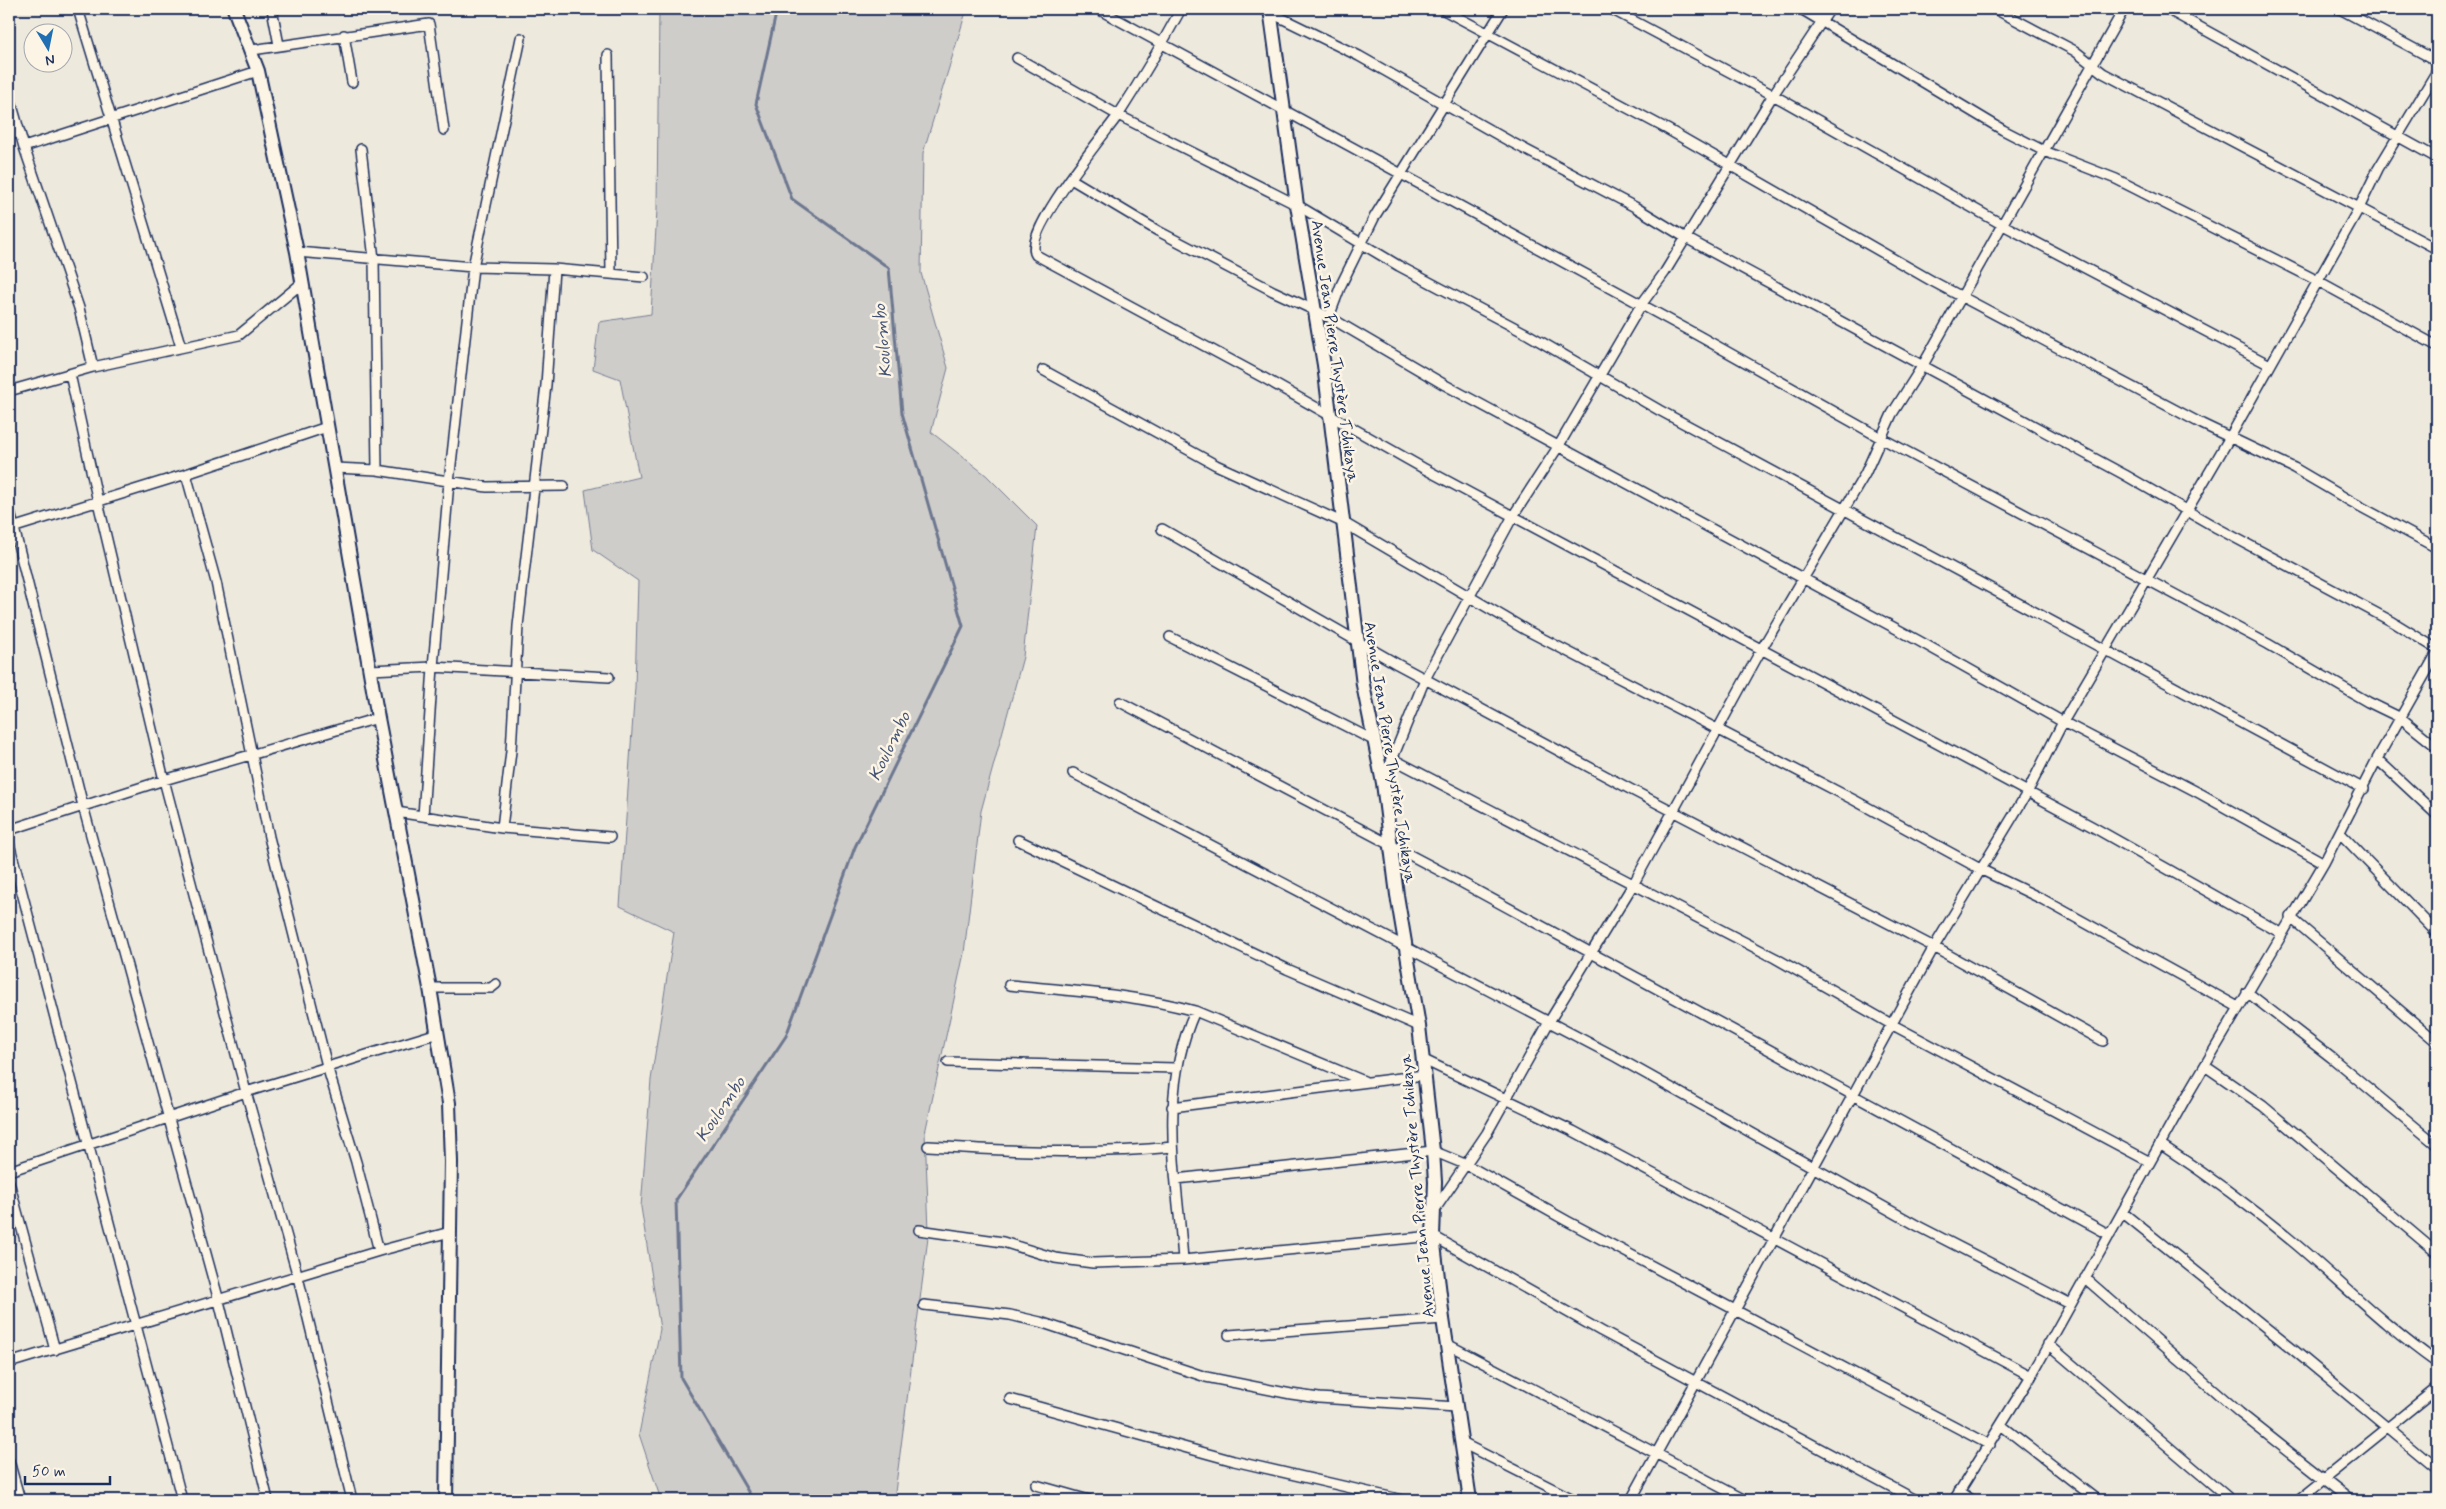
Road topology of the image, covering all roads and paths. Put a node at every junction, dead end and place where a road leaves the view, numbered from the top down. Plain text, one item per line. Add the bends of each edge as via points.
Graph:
1 (78, 9) edge
2 (234, 9) edge
3 (272, 9) edge
4 (1098, 9) edge
5 (1181, 9) edge
6 (1442, 9) edge
7 (1503, 9) edge
8 (1611, 9) edge
9 (1801, 9) edge
10 (1830, 9) edge
11 (1994, 9) edge
12 (2124, 9) edge
13 (2167, 9) edge
14 (2340, 9) edge
15 (1268, 10) edge
16 (1821, 20) junction
17 (1488, 32) junction
18 (344, 35) junction
19 (521, 38) dead end
20 (1162, 43) junction
21 (279, 45) junction
22 (252, 50) junction
23 (608, 55) dead end
24 (1017, 58) dead end
25 (2437, 61) edge
26 (2094, 66) junction
27 (258, 71) junction
28 (2437, 71) edge
29 (352, 82) dead end
30 (9, 95) edge
31 (1773, 95) junction
32 (1446, 104) junction
33 (1284, 112) junction
34 (1118, 115) junction
35 (112, 116) junction
36 (444, 130) dead end
37 (19, 132) junction
38 (9, 135) edge
39 (2400, 136) junction
40 (24, 146) junction
41 (361, 148) dead end
42 (2044, 151) junction
43 (2437, 158) edge
44 (1730, 165) junction
45 (1401, 173) junction
46 (1071, 179) junction
47 (1297, 205) junction
48 (2359, 208) junction
49 (2003, 225) junction
50 (1686, 238) junction
51 (1362, 244) junction
52 (2437, 250) edge
53 (297, 252) junction
54 (374, 259) junction
55 (473, 267) junction
56 (554, 269) junction
57 (611, 273) junction
58 (644, 277) dead end
59 (2318, 281) junction
60 (302, 284) junction
61 (1963, 297) junction
62 (1641, 305) junction
63 (1316, 310) junction
64 (1329, 317) junction
65 (2437, 346) edge
66 (181, 347) junction
67 (1924, 366) junction
68 (2270, 366) junction
69 (93, 367) junction
70 (1042, 370) dead end
71 (70, 374) junction
72 (1598, 376) junction
73 (9, 391) edge
74 (1331, 418) junction
75 (327, 427) junction
76 (2230, 437) junction
77 (1881, 438) junction
78 (1558, 447) junction
79 (335, 468) junction
80 (377, 470) junction
81 (186, 474) junction
82 (450, 482) junction
83 (564, 486) dead end
84 (535, 487) junction
85 (98, 502) junction
86 (9, 508) edge
87 (1844, 510) junction
88 (2187, 510) junction
89 (1513, 516) junction
90 (1344, 523) junction
91 (11, 528) edge
92 (1162, 530) dead end
93 (2437, 548) edge
94 (2147, 579) junction
95 (1805, 580) junction
96 (1470, 597) junction
97 (1170, 637) dead end
98 (1358, 642) junction
99 (2106, 649) junction
100 (2437, 649) edge
101 (1761, 650) junction
102 (2437, 653) edge
103 (2435, 665) edge
104 (433, 667) junction
105 (370, 670) junction
106 (515, 670) junction
107 (609, 677) dead end
108 (1425, 679) junction
109 (1120, 702) dead end
110 (378, 718) junction
111 (2400, 718) junction
112 (2063, 722) junction
113 (1718, 730) junction
114 (1375, 741) junction
115 (2437, 747) edge
116 (253, 754) junction
117 (1392, 758) junction
118 (2377, 759) junction
119 (1073, 773) dead end
120 (164, 780) junction
121 (1383, 783) junction
122 (2364, 789) junction
123 (2027, 792) junction
124 (83, 806) junction
125 (1674, 810) junction
126 (396, 812) junction
127 (2437, 814) edge
128 (423, 816) junction
129 (502, 828) junction
130 (9, 830) edge
131 (2340, 833) junction
132 (610, 838) dead end
133 (1018, 840) dead end
134 (9, 843) edge
135 (1390, 846) junction
136 (2324, 863) junction
137 (1982, 870) junction
138 (1634, 883) junction
139 (2290, 917) junction
140 (2281, 933) junction
141 (2437, 933) edge
142 (1407, 946) junction
143 (1934, 947) junction
144 (1591, 952) junction
145 (496, 984) dead end
146 (1009, 985) dead end
147 (430, 988) junction
148 (2247, 992) junction
149 (2238, 1007) junction
150 (1195, 1011) junction
151 (1549, 1022) junction
152 (1892, 1024) junction
153 (1419, 1026) junction
154 (438, 1033) junction
155 (2103, 1041) dead end
156 (2437, 1042) edge
157 (1422, 1059) junction
158 (948, 1062) dead end
159 (327, 1066) junction
160 (2205, 1066) junction
161 (1175, 1068) junction
162 (1424, 1075) junction
163 (1364, 1081) junction
164 (246, 1092) junction
165 (1853, 1096) junction
166 (1508, 1099) junction
167 (1172, 1106) junction
168 (168, 1119) junction
169 (2160, 1144) junction
170 (90, 1145) junction
171 (2437, 1145) edge
172 (928, 1146) dead end
173 (1173, 1147) junction
174 (1433, 1151) junction
175 (2150, 1162) junction
176 (1467, 1165) junction
177 (1814, 1167) junction
178 (9, 1171) edge
179 (1176, 1180) junction
180 (9, 1182) edge
181 (2122, 1212) junction
182 (1433, 1213) junction
183 (919, 1230) dead end
184 (450, 1232) junction
185 (2110, 1235) junction
186 (1434, 1236) junction
187 (1774, 1239) junction
188 (379, 1251) junction
189 (2437, 1253) edge
190 (1183, 1260) junction
191 (298, 1277) junction
192 (2085, 1278) junction
193 (219, 1301) junction
194 (2070, 1304) junction
195 (924, 1305) dead end
196 (1736, 1310) junction
197 (1443, 1320) junction
198 (138, 1326) junction
199 (1229, 1335) dead end
200 (1447, 1344) junction
201 (2048, 1344) junction
202 (55, 1350) junction
203 (9, 1363) edge
204 (2437, 1363) edge
205 (2030, 1376) junction
206 (1697, 1383) junction
207 (2437, 1388) edge
208 (1010, 1399) dead end
209 (1456, 1407) junction
210 (2001, 1425) junction
211 (2389, 1428) junction
212 (1462, 1443) junction
213 (1990, 1445) junction
214 (1655, 1453) junction
215 (9, 1461) edge
216 (2437, 1469) edge
217 (2323, 1481) junction
218 (1036, 1485) dead end
219 (1959, 1491) junction
220 (20, 1500) edge
221 (182, 1500) edge
222 (268, 1500) edge
223 (352, 1500) edge
224 (446, 1500) edge
225 (1089, 1500) edge
226 (1402, 1500) edge
227 (1470, 1500) edge
228 (1575, 1500) edge
229 (1631, 1500) edge
230 (1745, 1500) edge
231 (1916, 1500) edge
232 (1954, 1500) edge
233 (1972, 1500) edge
234 (2097, 1500) edge
235 (2231, 1500) edge
236 (2298, 1500) edge
237 (2350, 1500) edge

1 - 35 street
2 - 22 street
3 - 21 street
4 - 20 street
5 - 20 street
6 - 17 street
7 - 17 street
8 - 31 street
9 - 16 street
10 - 16 street
11 - 26 street via 2075,51
12 - 26 street
13 - 39 street
14 - 25 street
15 - 32 street
15 - 33 street, Avenue Jean Pierre Thystère Tchikaya
16 - 31 street
16 - 42 street
17 - 32 street
17 - 44 street
18 - 21 street
18 - 29 street
18 - 36 street via 429,24
19 - 55 street
20 - 33 street
20 - 34 street
21 - 22 street
22 - 27 street
23 - 57 street
24 - 34 street
26 - 42 street
26 - 48 street
27 - 35 street
27 - 53 street
28 - 39 street
30 - 37 street
31 - 44 street
31 - 49 street
32 - 45 street
32 - 50 street
33 - 45 street
33 - 47 street, Avenue Jean Pierre Thystère Tchikaya
34 - 46 street
34 - 47 street
35 - 40 street
35 - 66 street
37 - 38 street
37 - 40 street
39 - 43 street
39 - 48 street via 2378,169
40 - 69 street via 79,308
41 - 54 street
42 - 49 street
42 - 59 street via 2116,179
44 - 50 street
44 - 61 street
45 - 51 street
45 - 62 street
46 - 63 street via 1158,231
46 - 74 street via 1037,234 1033,250 1036,255 1264,378
47 - 51 street
47 - 63 street, Avenue Jean Pierre Thystère Tchikaya
48 - 52 street
48 - 59 street
49 - 61 street
49 - 68 street
50 - 62 street
50 - 67 street
51 - 64 street
51 - 72 street
53 - 54 street
53 - 60 street
54 - 55 street
54 - 80 street
55 - 56 street
55 - 82 street
56 - 57 street
56 - 84 street
57 - 58 street
59 - 65 street
59 - 68 street
60 - 66 street via 242,334
60 - 75 street
61 - 67 street
61 - 76 street
62 - 72 street
62 - 77 street
63 - 64 street
63 - 74 street, Avenue Jean Pierre Thystère Tchikaya
64 - 78 street via 1382,350
66 - 69 street
67 - 77 street via 1900,400
67 - 88 street
68 - 76 street
69 - 71 street
70 - 90 street via 1216,465
71 - 73 street
71 - 85 street
72 - 78 street
72 - 87 street
74 - 89 street
74 - 90 street, Avenue Jean Pierre Thystère Tchikaya
75 - 79 street
75 - 81 street
76 - 88 street
76 - 93 street via 2294,468
77 - 87 street
77 - 94 street
78 - 89 street
78 - 95 street
79 - 80 street
79 - 105 street
80 - 82 street
81 - 85 street
81 - 116 street via 216,582
82 - 84 street via 487,487
82 - 104 street
83 - 84 street
84 - 106 street
85 - 91 street
85 - 120 street
86 - 91 street
87 - 95 street
87 - 99 street
88 - 94 street
88 - 100 street
89 - 96 street
89 - 101 street
90 - 96 street
90 - 98 street, Avenue Jean Pierre Thystère Tchikaya
91 - 124 street
92 - 98 street
94 - 99 street
94 - 111 street
95 - 101 street
95 - 112 street
96 - 108 street
96 - 113 street via 1526,630
97 - 114 street
98 - 108 street
98 - 114 street, Avenue Jean Pierre Thystère Tchikaya
99 - 112 street
99 - 122 street
101 - 113 street
101 - 123 street
102 - 103 street
103 - 111 street
104 - 105 street
104 - 106 street
104 - 128 street
105 - 110 street
106 - 107 street
106 - 129 street via 511,751
108 - 117 street
108 - 125 street
109 - 135 street
110 - 116 street
110 - 126 street
111 - 115 street
111 - 118 street
112 - 123 street
112 - 136 street
113 - 125 street
113 - 137 street
114 - 121 street, Avenue Jean Pierre Thystère Tchikaya
116 - 120 street
116 - 159 street via 269,837
117 - 121 street
117 - 138 street
118 - 122 street
118 - 127 street
119 - 142 street
120 - 124 street
120 - 164 street
121 - 135 street, Avenue Jean Pierre Thystère Tchikaya
122 - 131 street
123 - 137 street
123 - 140 street
124 - 130 street
124 - 168 street
125 - 138 street
125 - 143 street
126 - 128 street
126 - 147 street
128 - 129 street
129 - 132 street
131 - 136 street
131 - 141 street
133 - 153 street via 1287,969
134 - 170 street
135 - 142 street, Avenue Jean Pierre Thystère Tchikaya
135 - 144 street
136 - 139 street
137 - 143 street
137 - 149 street via 2042,899
138 - 144 street
138 - 152 street
139 - 140 street
139 - 156 street
140 - 148 street
142 - 151 street
142 - 153 street, Avenue Jean Pierre Thystère Tchikaya
143 - 152 street
143 - 155 street
144 - 151 street
144 - 165 street
145 - 147 street via 491,988
146 - 150 street via 1130,996
147 - 154 street
148 - 149 street
148 - 171 street
149 - 160 street
150 - 161 street
150 - 163 street
151 - 166 street
151 - 177 street
152 - 165 street
152 - 175 street
153 - 157 street, Avenue Jean Pierre Thystère Tchikaya
154 - 159 street
154 - 184 street via 449,1103 452,1162
157 - 162 street, Avenue Jean Pierre Thystère Tchikaya
157 - 166 street
158 - 161 street
159 - 164 street
159 - 188 street
160 - 169 street
160 - 189 street via 2262,1106
161 - 167 street
162 - 163 street
162 - 174 street, Avenue Jean Pierre Thystère Tchikaya
163 - 167 street
164 - 168 street
164 - 191 street
165 - 177 street
165 - 185 street
166 - 176 street
166 - 187 street via 1573,1130
167 - 173 street
168 - 170 street
168 - 193 street
169 - 175 street
169 - 204 street via 2233,1194
170 - 178 street
170 - 198 street
172 - 173 street via 1094,1153
173 - 179 street
174 - 176 street
174 - 179 street
174 - 182 street, Avenue Jean Pierre Thystère Tchikaya
175 - 181 street
176 - 182 street
176 - 196 street
177 - 187 street
177 - 194 street via 1918,1226
179 - 190 street
180 - 202 street
181 - 185 street
181 - 211 street
182 - 186 street, Avenue Jean Pierre Thystère Tchikaya
183 - 190 street via 1003,1242 1075,1262
184 - 188 street
184 - 224 street
185 - 192 street
186 - 190 street
186 - 197 street, Avenue Jean Pierre Thystère Tchikaya
186 - 206 street
187 - 196 street
187 - 205 street
188 - 191 street
191 - 193 street
191 - 223 street
192 - 194 street
192 - 217 street
193 - 198 street
193 - 222 street
194 - 201 street
195 - 209 street via 1010,1315 1040,1322 1206,1376 1291,1394
196 - 206 street
196 - 213 street
197 - 199 street
197 - 200 street, Avenue Jean Pierre Thystère Tchikaya
198 - 202 street
198 - 221 street
200 - 209 street, Avenue Jean Pierre Thystère Tchikaya
200 - 214 street
201 - 205 street
201 - 235 street
202 - 203 street
205 - 210 street
206 - 214 street
206 - 231 street
207 - 211 street
208 - 226 street via 1234,1461
209 - 212 street, Avenue Jean Pierre Thystère Tchikaya
210 - 213 street
210 - 234 street
211 - 216 street
211 - 217 street
212 - 227 street, Avenue Jean Pierre Thystère Tchikaya
212 - 228 street
213 - 219 street
214 - 229 street
214 - 230 street
215 - 220 street
217 - 236 street
217 - 237 street
218 - 225 street
219 - 232 street
219 - 233 street

